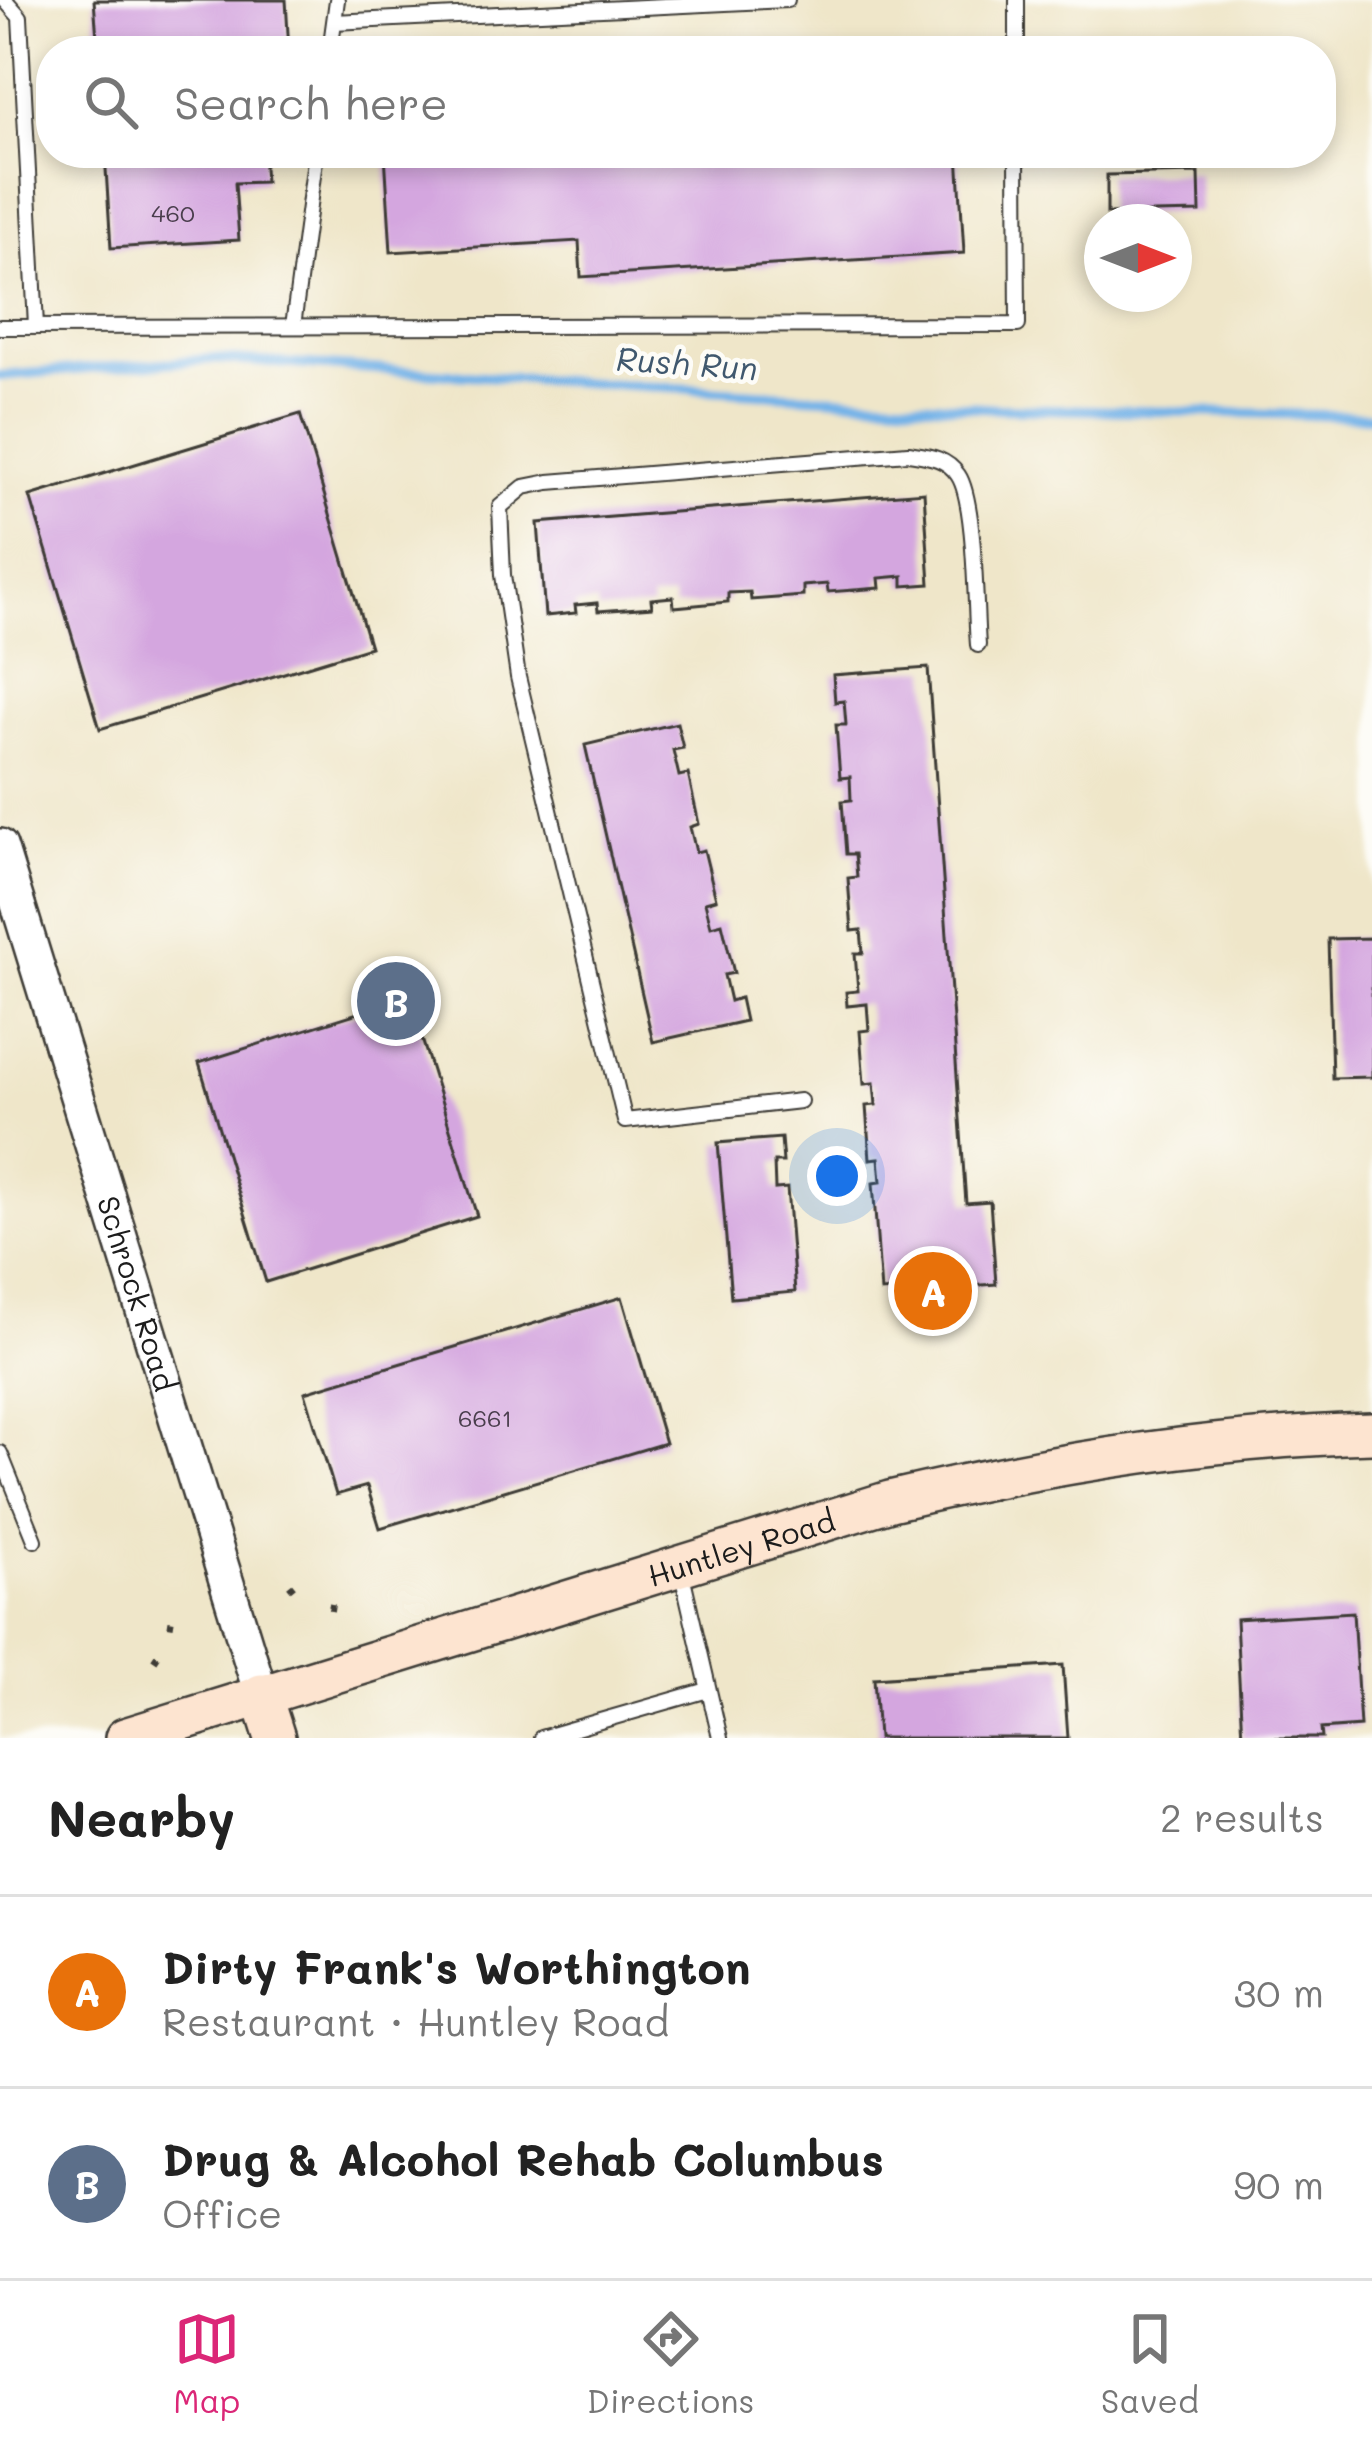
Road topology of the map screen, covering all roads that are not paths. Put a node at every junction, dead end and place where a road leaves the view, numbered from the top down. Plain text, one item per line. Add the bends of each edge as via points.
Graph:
1 (5, 0) edge
2 (337, 0) edge
3 (787, 0) edge
4 (1017, 0) edge
5 (334, 22) junction
6 (332, 36) edge
7 (1017, 36) edge
8 (314, 168) edge
9 (1017, 168) edge
10 (36, 326) junction
11 (292, 326) junction
12 (0, 327) edge
13 (978, 645) dead end
14 (0, 846) edge
15 (800, 1101) dead end
16 (1372, 1433) edge
17 (0, 1453) edge
18 (35, 1540) dead end
19 (680, 1565) junction
20 (708, 1690) junction
21 (261, 1694) junction
22 (125, 1738) edge
23 (275, 1738) edge
24 (541, 1738) edge
25 (720, 1738) edge

1 - 10 lane via 20,16
2 - 5 lane
3 - 5 lane
4 - 7 lane
5 - 6 lane
8 - 11 lane
9 - 11 lane via 1018,325
10 - 11 lane
10 - 12 lane
13 - 15 lane via 967,498 958,474 938,458 908,453 549,482 524,487 500,507 518,677 625,1121
14 - 21 street, Schrock Road
16 - 19 main road, Huntley Road via 991,1477
17 - 18 lane
19 - 20 lane
19 - 21 main road, Huntley Road
20 - 24 lane
20 - 25 lane
21 - 22 main road, Huntley Road
21 - 23 main road, Schrock Road

